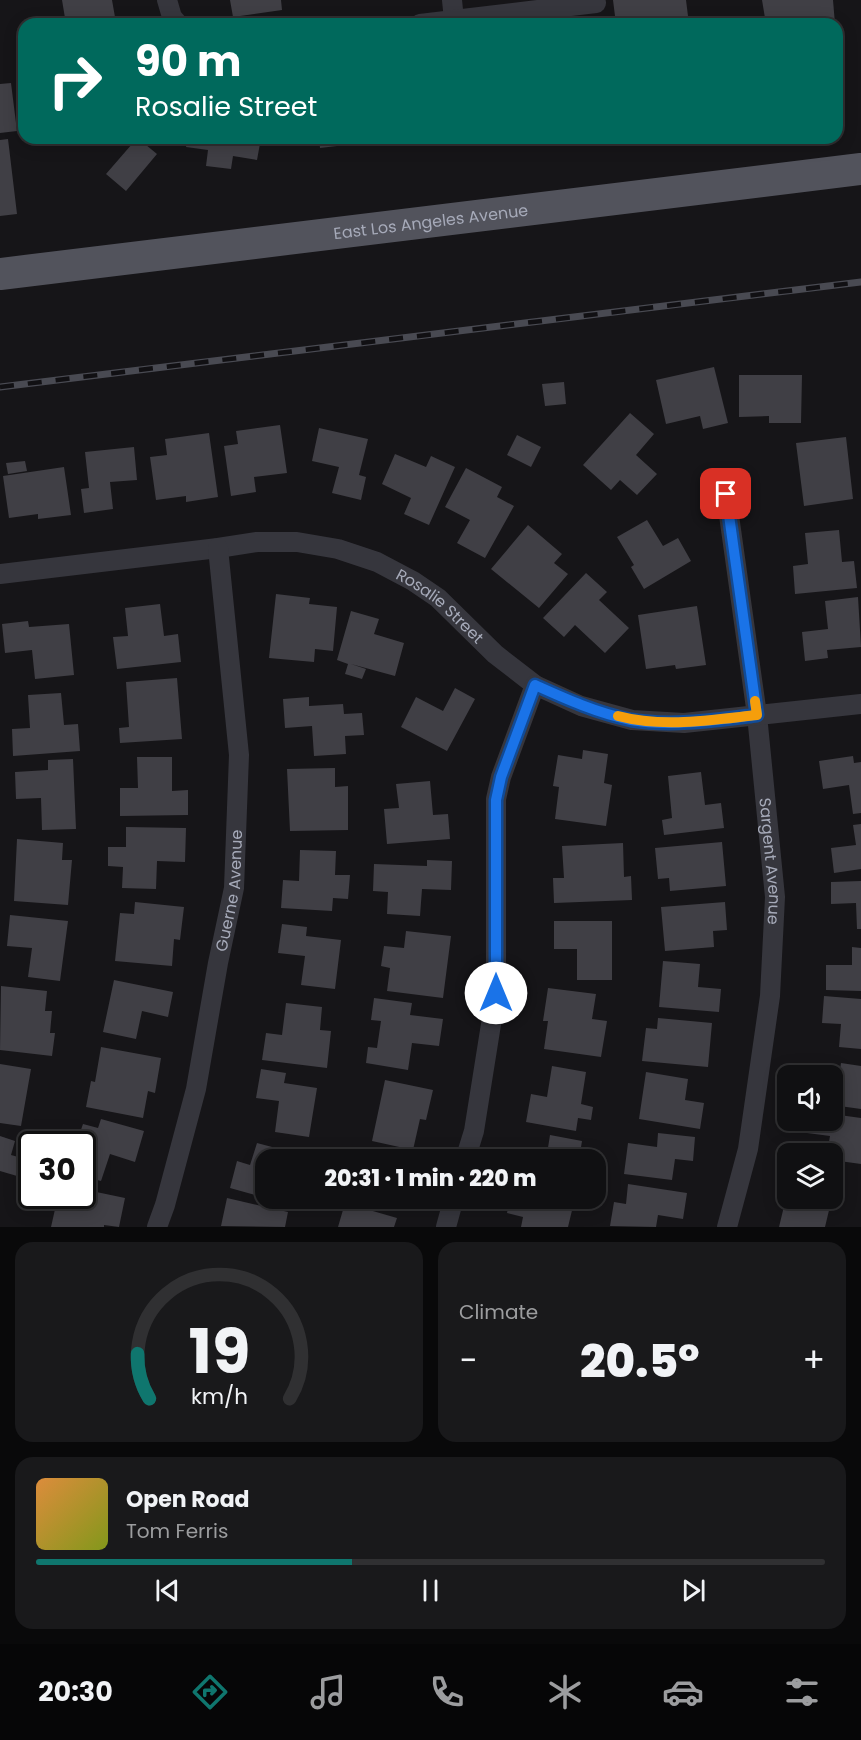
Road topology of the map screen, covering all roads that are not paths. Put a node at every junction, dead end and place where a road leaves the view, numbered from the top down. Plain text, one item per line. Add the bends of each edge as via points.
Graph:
1 (452, 0) edge
2 (597, 3) dead end
3 (454, 18) edge
4 (471, 18) edge
5 (861, 169) edge
6 (0, 274) edge
7 (726, 494) dead end
8 (218, 548) junction
9 (0, 574) edge
10 (535, 685) junction
11 (861, 704) edge
12 (757, 715) junction
13 (468, 1149) edge
14 (451, 1209) edge
15 (157, 1227) edge
16 (446, 1227) edge
17 (727, 1227) edge

1 - 3 street
2 - 4 street
5 - 6 main road, East Los Angeles Avenue
7 - 12 street, Sargent Avenue
8 - 9 street, Rosalie Street
8 - 10 street, Rosalie Street via 257,542 297,542 338,549 377,562 438,598 495,654
8 - 15 street, Guerne Avenue via 238,754 234,888 196,1089
10 - 12 street, Rosalie Street via 581,706 632,720 684,723
10 - 13 street via 496,800 496,993
11 - 12 street, Rosalie Street
12 - 17 street, Sargent Avenue via 775,897 771,996 748,1149
14 - 16 street

